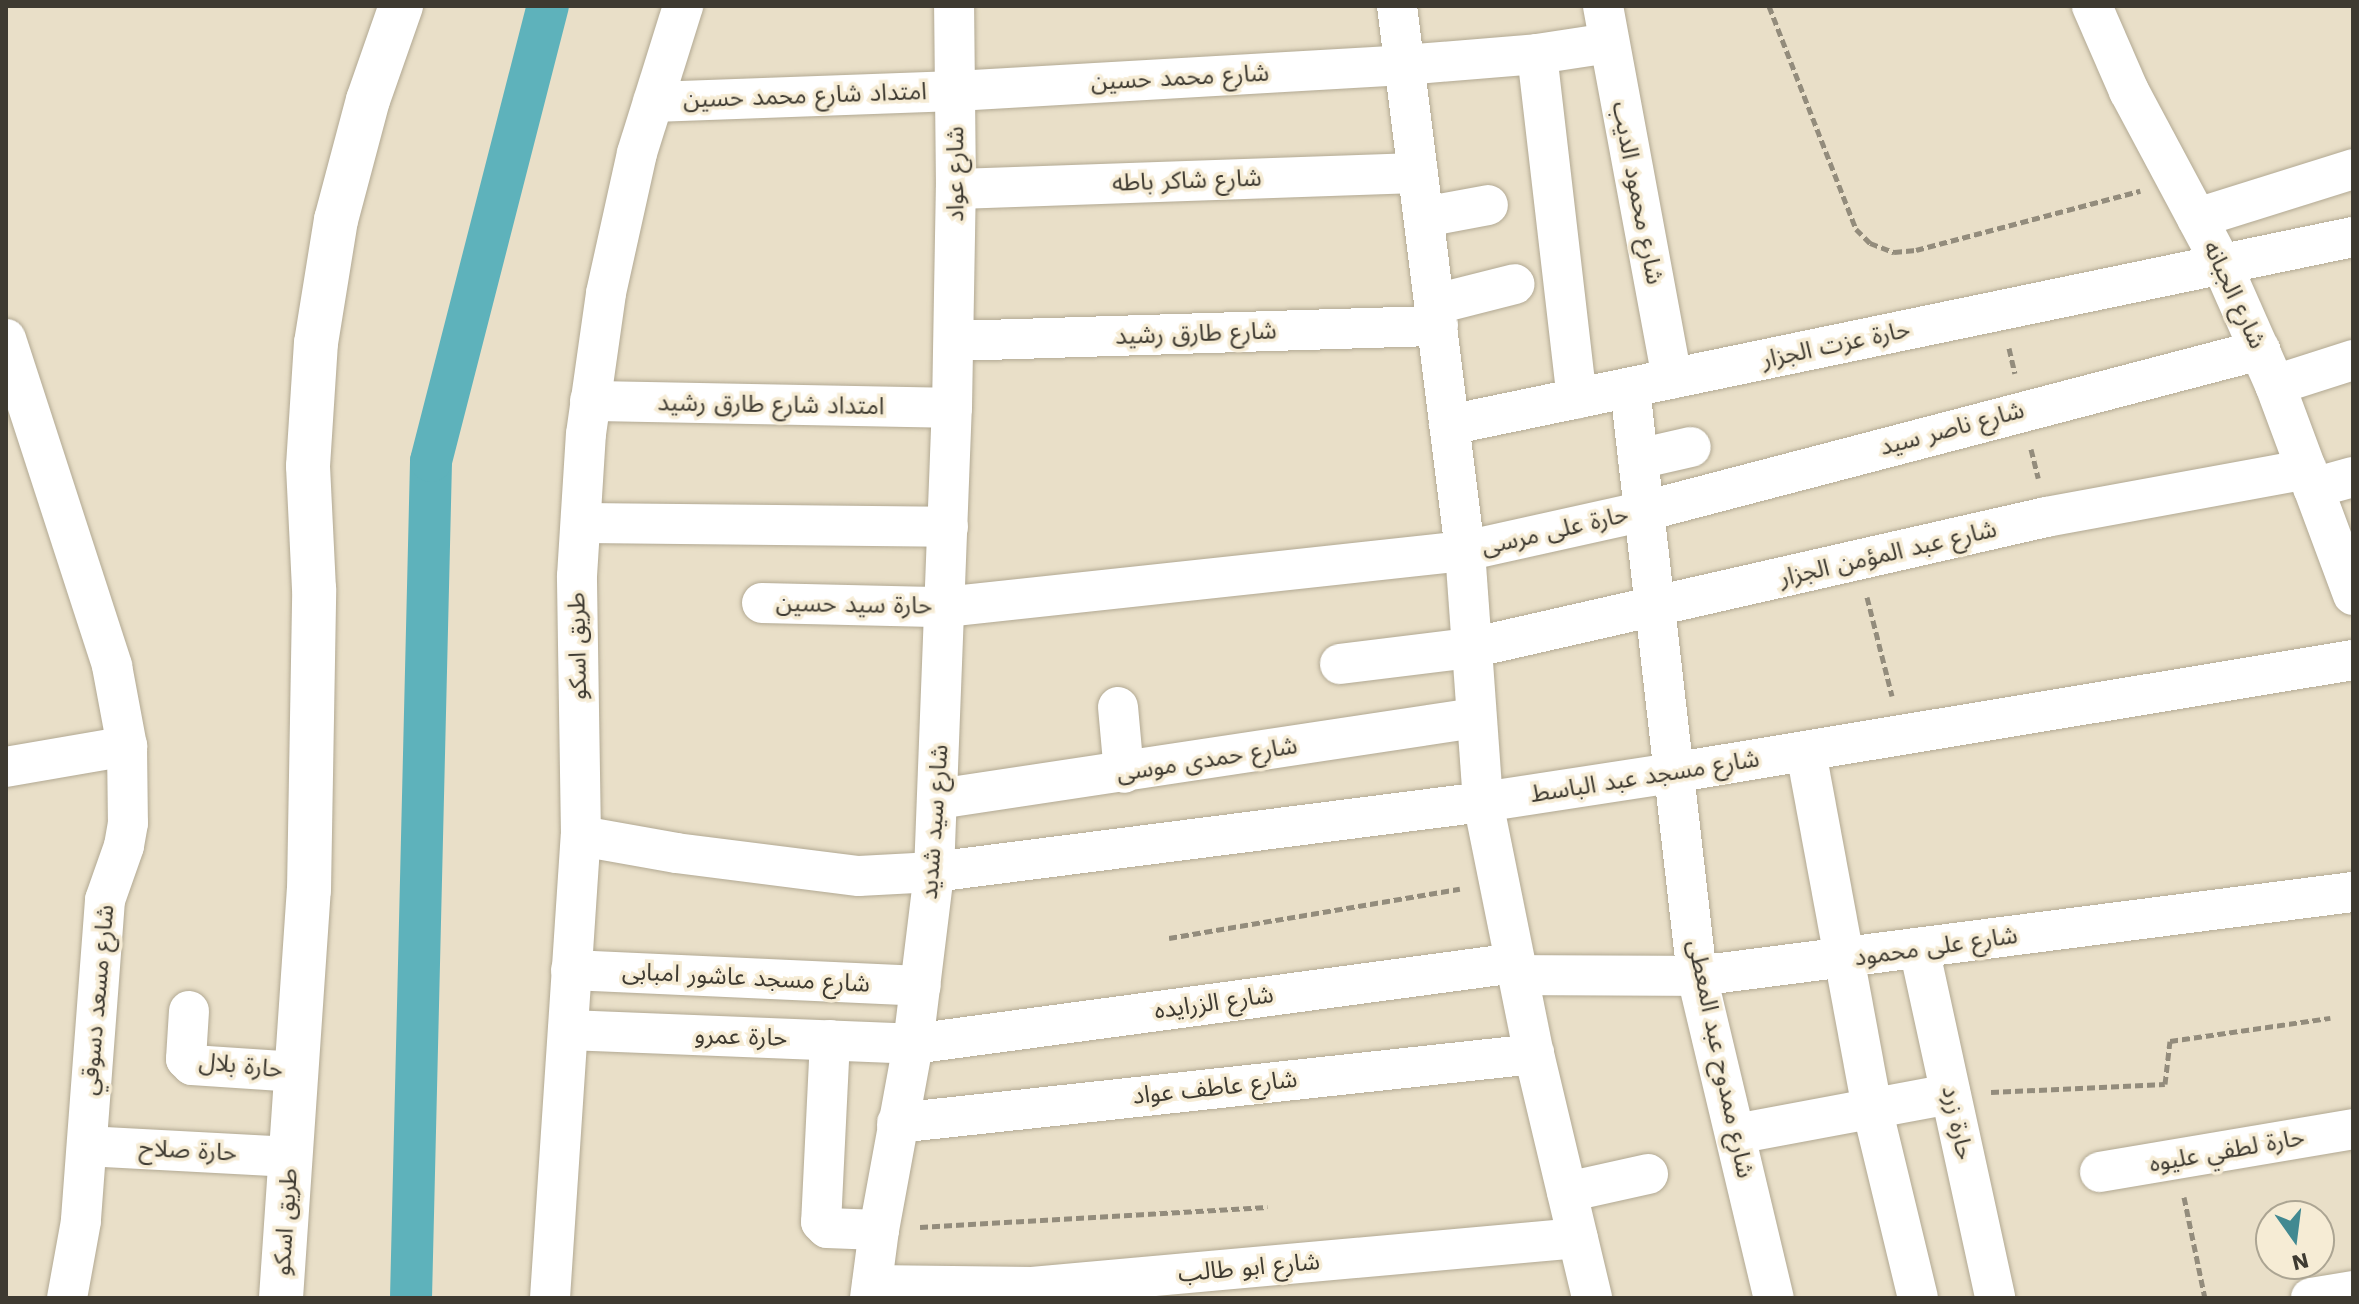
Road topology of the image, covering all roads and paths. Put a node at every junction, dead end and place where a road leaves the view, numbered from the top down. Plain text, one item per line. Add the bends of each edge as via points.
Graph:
1 (401, 6) edge
2 (683, 6) edge
3 (954, 6) edge
4 (1397, 6) edge
5 (1769, 6) edge
6 (2092, 6) edge
7 (1606, 24) edge
8 (1537, 54) junction
9 (1404, 65) junction
10 (956, 91) junction
11 (653, 102) junction
12 (2353, 169) edge
13 (1418, 173) junction
14 (2176, 181) junction
15 (956, 189) junction
16 (1488, 205) dead end
17 (1424, 217) junction
18 (2197, 218) junction
19 (2353, 237) edge
20 (2222, 265) junction
21 (1515, 284) dead end
22 (2001, 311) junction
23 (1437, 315) junction
24 (6, 339) edge
25 (954, 341) junction
26 (2353, 360) edge
27 (2267, 367) junction
28 (1672, 379) junction
29 (1630, 388) junction
30 (1577, 399) junction
31 (590, 401) junction
32 (952, 408) junction
33 (2023, 411) junction
34 (1449, 425) junction
35 (1691, 447) dead end
36 (1638, 459) junction
37 (2353, 477) edge
38 (2310, 478) junction
39 (1645, 511) junction
40 (2046, 517) junction
41 (581, 523) junction
42 (948, 527) junction
43 (1465, 551) junction
44 (1858, 561) junction
45 (2352, 586) edge
46 (762, 603) dead end
47 (945, 607) junction
48 (1656, 608) junction
49 (1471, 648) junction
50 (2353, 660) edge
51 (1340, 664) dead end
52 (1118, 707) dead end
53 (1475, 718) junction
54 (1902, 736) junction
55 (127, 746) junction
56 (1806, 752) junction
57 (6, 767) edge
58 (1124, 773) junction
59 (1672, 773) junction
60 (938, 799) junction
61 (1483, 802) junction
62 (581, 836) junction
63 (934, 872) junction
64 (1499, 882) junction
65 (2353, 892) edge
66 (1169, 938) dead end
67 (1919, 948) junction
68 (1842, 960) junction
69 (1516, 969) junction
70 (571, 970) junction
71 (1697, 976) junction
72 (921, 986) junction
73 (189, 1011) dead end
74 (2330, 1018) dead end
75 (568, 1030) junction
76 (830, 1040) junction
77 (913, 1044) junction
78 (1534, 1054) junction
79 (297, 1072) junction
80 (1950, 1094) junction
81 (1872, 1108) junction
82 (897, 1123) junction
83 (2353, 1129) edge
84 (1736, 1134) junction
85 (87, 1146) junction
86 (290, 1157) junction
87 (2177, 1161) junction
88 (2100, 1172) dead end
89 (1648, 1174) dead end
90 (1567, 1192) junction
91 (1267, 1207) dead end
92 (879, 1230) junction
93 (1578, 1238) junction
94 (871, 1291) edge
95 (2353, 1291) edge
96 (1032, 1293) edge
97 (67, 1298) edge
98 (281, 1298) edge
99 (550, 1298) edge
100 (1592, 1298) edge
101 (1774, 1298) edge
102 (1918, 1298) edge
103 (1995, 1298) edge
104 (2205, 1298) edge
105 (2311, 1298) edge

1 - 79 street, طريق اسكو via 368,100 336,220 316,343 308,466 314,589 309,890
2 - 11 street, طريق اسكو
3 - 10 street, شارع عواد
4 - 9 street
5 - 14 path via 1856,229 1870,243 1894,252 1916,250
6 - 14 street, شارع الجبانه
7 - 8 street, شارع محمد حسين
7 - 28 street, شارع محمود الديب
8 - 9 street, شارع محمد حسين
8 - 30 street
9 - 10 street, شارع محمد حسين
9 - 13 street
10 - 11 street, امتداد شارع محمد حسين
10 - 15 street, شارع عواد
11 - 31 street, طريق اسكو via 606,293
12 - 18 street
13 - 15 street, شارع شاكر باطه
13 - 17 street
14 - 18 street, شارع الجبانه
15 - 25 street, شارع عواد
16 - 17 street
17 - 23 street
18 - 20 street, شارع الجبانه
19 - 20 street, حارة عزت الجزار
20 - 22 street, حارة عزت الجزار
20 - 27 street, شارع الجبانه
21 - 23 street, شارع طارق رشيد
22 - 28 street, حارة عزت الجزار
22 - 33 path
23 - 25 street, شارع طارق رشيد
23 - 34 street
24 - 55 street, شارع مسعد دسوقي via 112,666
25 - 32 street, شارع سيد شديد
26 - 27 street, شارع ناصر سيد
27 - 33 street, شارع ناصر سيد
27 - 38 street, شارع الجبانه
28 - 29 street, حارة عزت الجزار
29 - 30 street, حارة عزت الجزار
29 - 36 street, شارع ممدوح عبد المعطى
30 - 34 street, حارة عزت الجزار
31 - 32 street, امتداد شارع طارق رشيد
31 - 41 street, طريق اسكو
32 - 42 street, شارع سيد شديد
33 - 39 street, شارع ناصر سيد
33 - 40 path
34 - 43 street
35 - 36 street
36 - 39 street, شارع ممدوح عبد المعطى
37 - 38 street, شارع عبد المؤمن الجزار
38 - 40 street, شارع عبد المؤمن الجزار
38 - 45 street, شارع الجبانه
39 - 43 street, حارة على مرسى
39 - 48 street, شارع ممدوح عبد المعطى
40 - 44 street, شارع عبد المؤمن الجزار
41 - 42 street
41 - 62 street, طريق اسكو
42 - 47 street, شارع سيد شديد
43 - 47 street, حارة على مرسى
43 - 49 street
44 - 48 street, شارع عبد المؤمن الجزار
44 - 54 path
46 - 47 street, حارة سيد حسين
47 - 60 street, شارع سيد شديد
48 - 49 street, شارع عبد المؤمن الجزار
48 - 59 street, شارع ممدوح عبد المعطى
49 - 51 street, شارع عبد المؤمن الجزار
49 - 53 street
50 - 54 street, شارع مسجد عبد الباسط
52 - 58 street
53 - 58 street, شارع حمدى موسى
53 - 61 street
54 - 56 street, شارع مسجد عبد الباسط
55 - 57 street
55 - 85 street, شارع مسعد دسوقي via 128,823 105,900
56 - 59 street, شارع مسجد عبد الباسط
56 - 68 street
58 - 60 street, شارع حمدى موسى
59 - 61 street, شارع مسجد عبد الباسط
59 - 71 street, شارع ممدوح عبد المعطى
60 - 63 street, شارع سيد شديد
61 - 63 street, شارع مسجد عبد الباسط
61 - 64 street
62 - 63 street, شارع مسجد عبد الباسط via 859,876
62 - 70 street, طريق اسكو
63 - 72 street, شارع سيد شديد
64 - 66 path
64 - 69 street
65 - 67 street, شارع على محمود
67 - 68 street, شارع على محمود
67 - 80 street, حارة زرد
68 - 71 street, شارع على محمود
68 - 81 street
69 - 71 street, شارع على محمود
69 - 77 street, شارع الزرايده
69 - 78 street
70 - 72 street, شارع مسجد عاشور امبابى
70 - 75 street, طريق اسكو
71 - 84 street, شارع ممدوح عبد المعطى
72 - 77 street, شارع سيد شديد
73 - 79 street, حارة بلال via 186,1059 192,1065
74 - 80 path via 2170,1041 2165,1084
75 - 76 street, حارة عمرو
75 - 99 street, طريق اسكو
76 - 77 street, حارة عمرو
76 - 92 street via 821,1222 827,1228
77 - 82 street, شارع سيد شديد
78 - 82 street, شارع عاطف عواد
78 - 90 street
79 - 86 street, طريق اسكو
80 - 81 street
80 - 103 street, حارة زرد
81 - 84 street
81 - 102 street
82 - 92 street, شارع سيد شديد
83 - 87 street, حارة لطفي عليوه
84 - 101 street, شارع ممدوح عبد المعطى
85 - 86 street, حارة صلاح
85 - 97 street, شارع مسعد دسوقي
86 - 98 street, طريق اسكو
87 - 88 street, حارة لطفي عليوه
87 - 104 path
89 - 90 street
90 - 93 street
91 - 92 path
92 - 94 street, شارع سيد شديد
93 - 96 street, شارع ابو طالب
93 - 100 street
94 - 96 street, شارع ابو طالب
95 - 105 street

